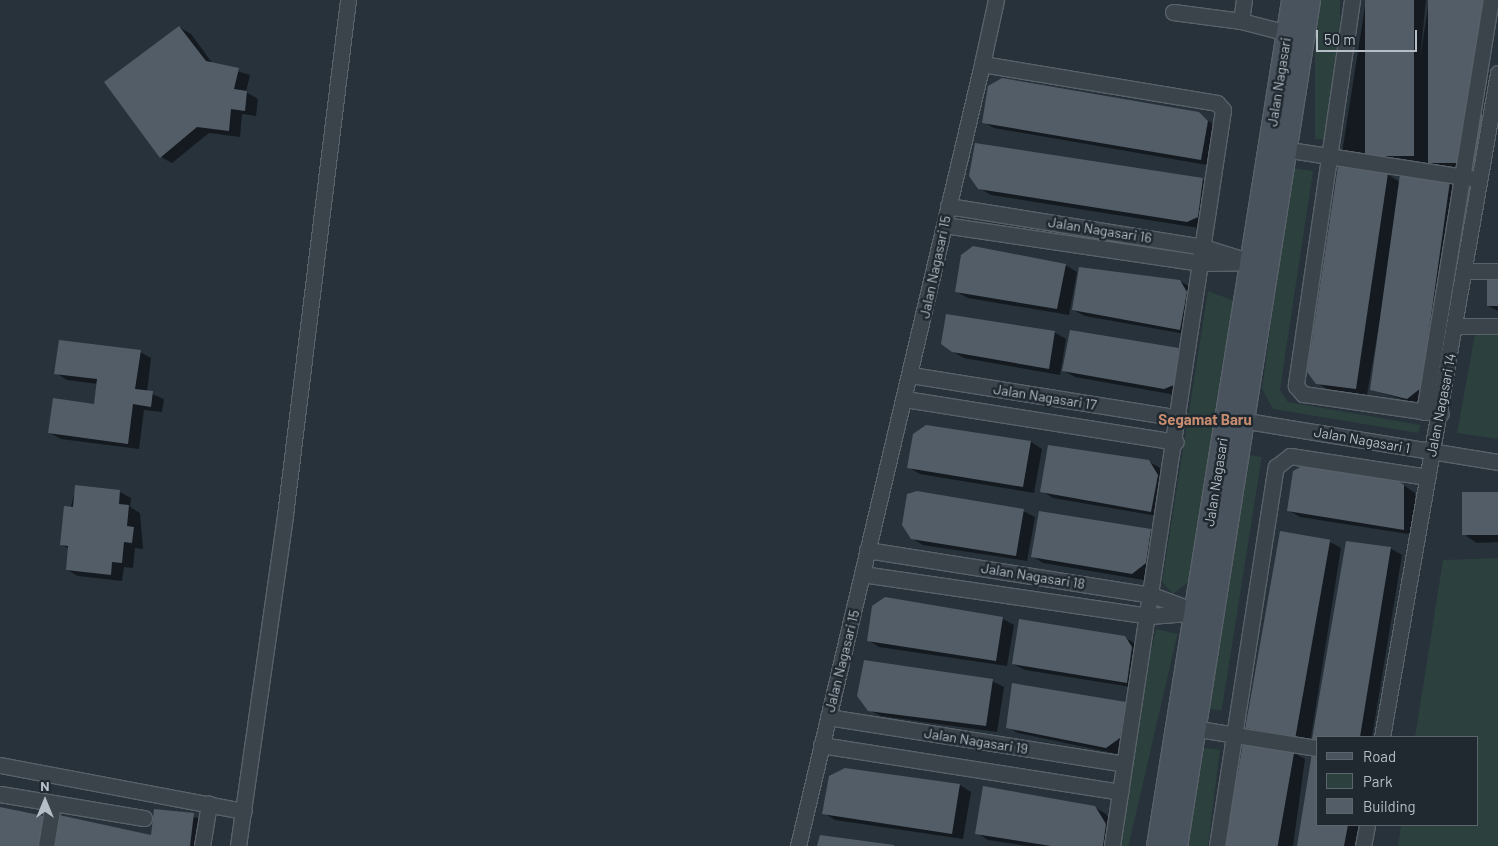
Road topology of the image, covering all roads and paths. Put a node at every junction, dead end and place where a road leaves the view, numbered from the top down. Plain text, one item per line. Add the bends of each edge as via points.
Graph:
1 (348, 0) edge
2 (996, 0) edge
3 (1244, 0) edge
4 (1292, 0) edge
5 (1309, 0) edge
6 (1352, 0) edge
7 (1491, 0) edge
8 (1173, 12) dead end
9 (1241, 21) junction
10 (1287, 33) junction
11 (982, 64) junction
12 (1498, 73) edge
13 (1495, 106) edge
14 (1277, 148) junction
15 (1326, 156) junction
16 (1461, 177) junction
17 (1480, 180) junction
18 (948, 206) junction
19 (944, 225) junction
20 (1203, 247) junction
21 (1258, 262) junction
22 (1201, 263) junction
23 (1465, 271) junction
24 (1498, 271) edge
25 (1456, 326) junction
26 (1498, 326) edge
27 (911, 375) junction
28 (905, 399) junction
29 (1424, 412) junction
30 (1441, 414) junction
31 (1180, 418) junction
32 (1235, 419) junction
33 (1176, 442) junction
34 (1432, 452) junction
35 (1498, 462) edge
36 (1428, 476) junction
37 (868, 550) junction
38 (862, 574) junction
39 (1152, 596) junction
40 (1205, 612) junction
41 (1149, 616) junction
42 (828, 717) junction
43 (1184, 727) junction
44 (1232, 735) junction
45 (1382, 736) edge
46 (821, 745) junction
47 (1316, 748) edge
48 (1124, 764) junction
49 (0, 765) edge
50 (1120, 792) junction
51 (0, 794) edge
52 (53, 804) junction
53 (208, 804) junction
54 (244, 811) junction
55 (144, 818) dead end
56 (1367, 826) edge
57 (46, 846) edge
58 (202, 846) edge
59 (238, 846) edge
60 (798, 846) edge
61 (1112, 846) edge
62 (1157, 846) edge
63 (1176, 846) edge
64 (1217, 846) edge
65 (1363, 846) edge

1 - 54 street
2 - 11 street, Jalan Nagasari 15
3 - 9 street
4 - 10 street, Jalan Nagasari
5 - 14 street, Jalan Nagasari
6 - 15 street
7 - 16 street, Jalan Nagasari 14
8 - 9 street
9 - 10 street
10 - 14 street, Jalan Nagasari
11 - 18 street, Jalan Nagasari 15
11 - 20 street via 1222,106
12 - 13 street, Jalan Nagasari 14
13 - 17 street, Jalan Nagasari 14
14 - 15 street
14 - 21 street, Jalan Nagasari
15 - 16 street
15 - 29 street via 1296,386 1303,394
16 - 17 street
16 - 29 street, Jalan Nagasari 14
17 - 23 street, Jalan Nagasari 14
18 - 19 street, Jalan Nagasari 15
18 - 20 street, Jalan Nagasari 16
19 - 22 street
19 - 27 street, Jalan Nagasari 15
20 - 21 street, Jalan Nagasari 16
20 - 22 street
21 - 22 street
21 - 32 street, Jalan Nagasari
22 - 31 street
23 - 24 street
23 - 25 street, Jalan Nagasari 14
25 - 26 street
25 - 30 street, Jalan Nagasari 14
27 - 28 street, Jalan Nagasari 15
27 - 31 street, Jalan Nagasari 17
28 - 33 street
28 - 37 street, Jalan Nagasari 15
29 - 30 street
30 - 34 street, Jalan Nagasari 14
31 - 33 street
32 - 34 street, Jalan Nagasari 1
32 - 40 street, Jalan Nagasari
33 - 39 street
34 - 35 street, Jalan Nagasari 1
34 - 36 street, Jalan Nagasari 14
36 - 44 street, Jalan Nagasari 1 via 1290,456 1281,459 1274,473
36 - 45 street, Jalan Nagasari 14
37 - 38 street, Jalan Nagasari 15
37 - 39 street, Jalan Nagasari 18
38 - 41 street
38 - 42 street, Jalan Nagasari 15
39 - 40 street, Jalan Nagasari 18
39 - 41 street
40 - 41 street
40 - 43 street, Jalan Nagasari
41 - 48 street
42 - 46 street, Jalan Nagasari 15
42 - 48 street, Jalan Nagasari 19
43 - 44 street
43 - 62 street, Jalan Nagasari
43 - 63 street, Jalan Nagasari
44 - 47 street
44 - 64 street
46 - 50 street
46 - 60 street, Jalan Nagasari 15
48 - 50 street
49 - 53 street
50 - 61 street
51 - 52 street
52 - 55 street
52 - 57 street
53 - 54 street
53 - 58 street
54 - 59 street
56 - 65 street

